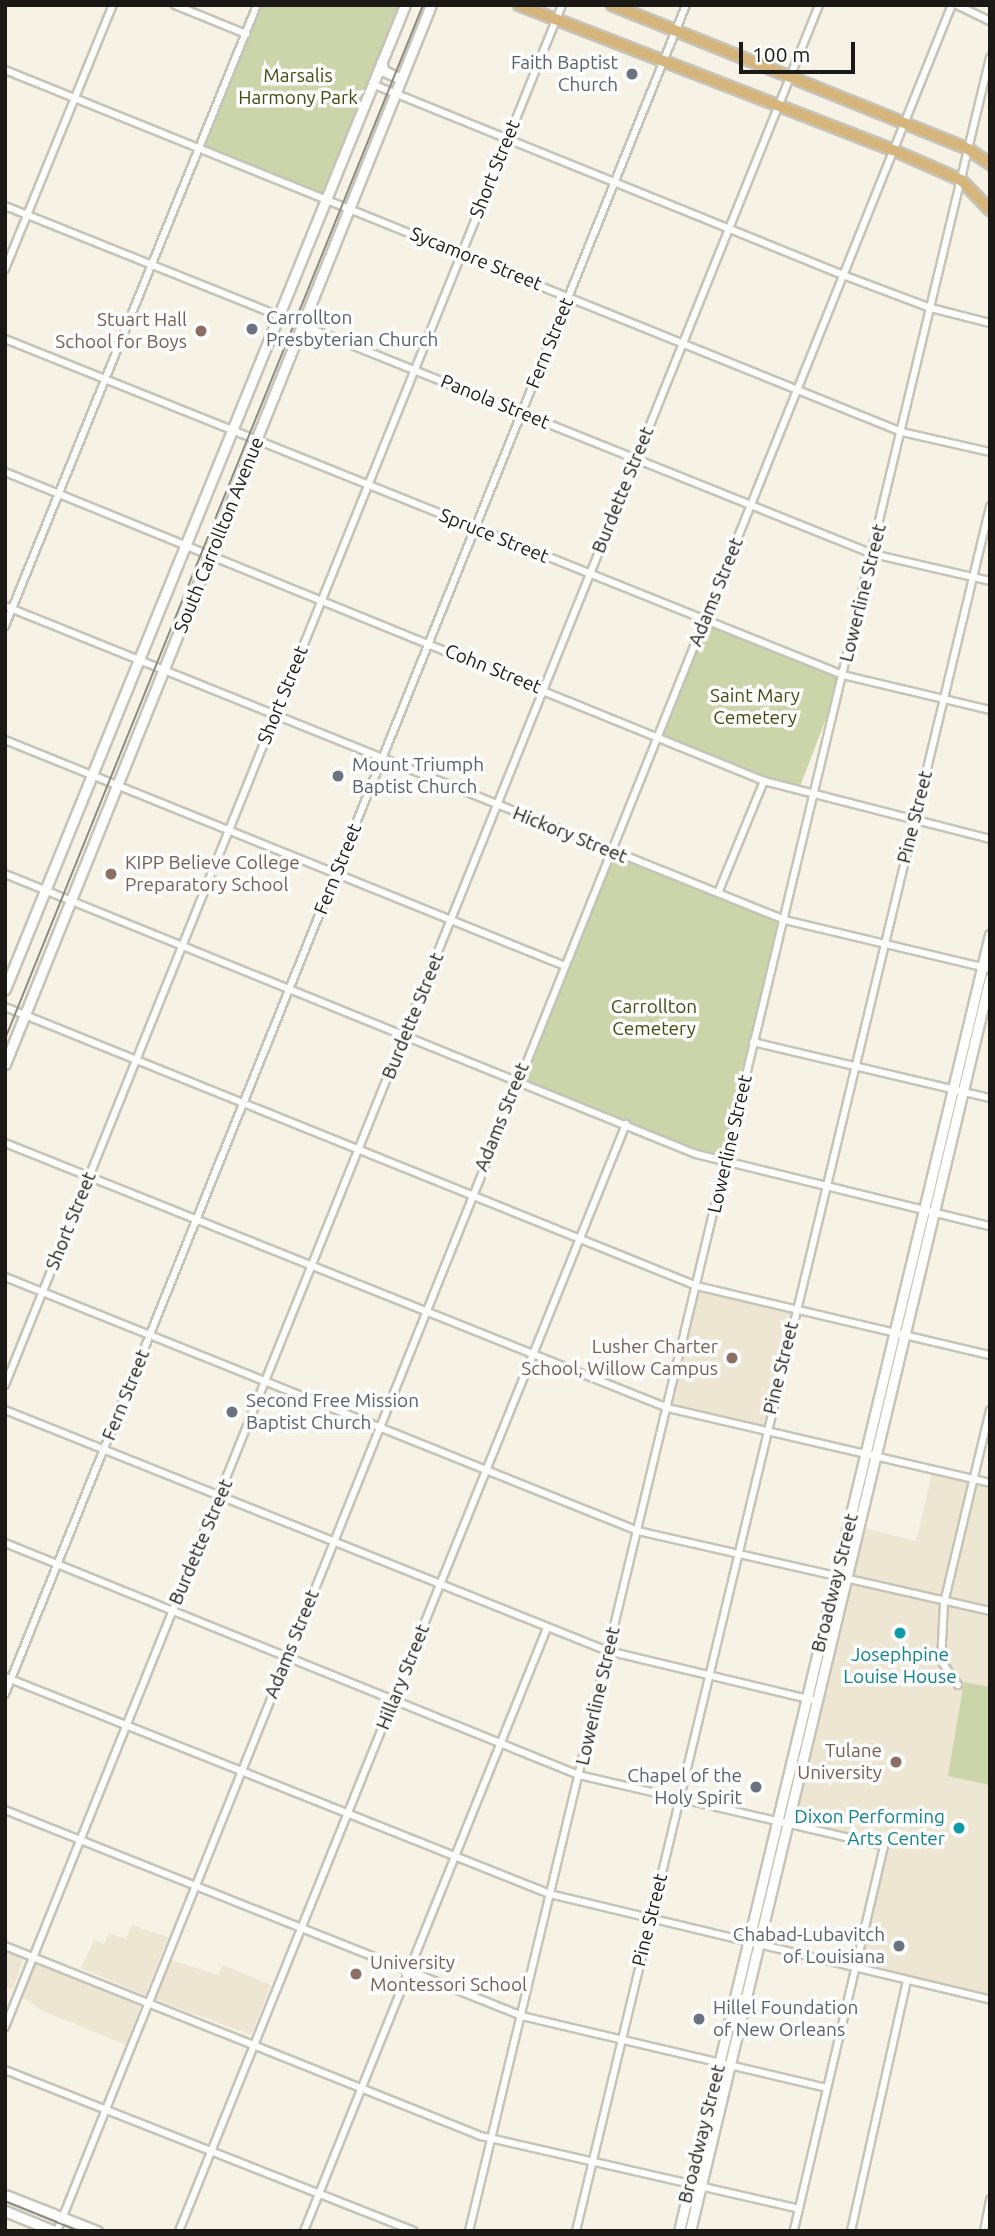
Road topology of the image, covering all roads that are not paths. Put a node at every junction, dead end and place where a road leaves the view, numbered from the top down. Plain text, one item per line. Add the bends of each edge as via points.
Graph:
1 (113, 5) edge
2 (175, 5) edge
3 (257, 5) edge
4 (405, 5) edge
5 (432, 5) edge
6 (562, 5) edge
7 (612, 5) edge
8 (686, 5) edge
9 (819, 5) edge
10 (954, 5) edge
11 (527, 6) edge
12 (556, 20) junction
13 (990, 21) edge
14 (676, 30) junction
15 (246, 34) junction
16 (990, 58) edge
17 (663, 62) junction
18 (381, 64) junction
19 (5, 70) edge
20 (790, 77) junction
21 (401, 79) junction
22 (372, 84) junction
23 (395, 93) junction
24 (75, 99) junction
25 (777, 108) junction
26 (904, 123) junction
27 (508, 137) junction
28 (198, 148) junction
29 (968, 149) junction
30 (893, 150) junction
31 (988, 161) edge
32 (615, 180) junction
33 (961, 180) junction
34 (326, 199) junction
35 (5, 206) edge
36 (351, 209) junction
37 (990, 210) edge
38 (27, 214) junction
39 (728, 229) junction
40 (461, 253) junction
41 (152, 264) junction
42 (5, 269) edge
43 (843, 275) junction
44 (568, 297) junction
45 (931, 308) junction
46 (279, 315) junction
47 (990, 323) edge
48 (304, 325) junction
49 (5, 339) edge
50 (682, 343) junction
51 (414, 370) junction
52 (105, 379) junction
53 (797, 390) junction
54 (522, 413) junction
55 (232, 430) junction
56 (902, 432) junction
57 (257, 440) junction
58 (990, 452) edge
59 (636, 459) junction
60 (5, 472) edge
61 (368, 485) junction
62 (59, 493) junction
63 (751, 505) junction
64 (990, 506) edge
65 (475, 528) junction
66 (186, 544) junction
67 (873, 554) junction
68 (211, 555) junction
69 (590, 574) junction
70 (973, 577) junction
71 (990, 581) edge
72 (322, 599) junction
73 (9, 608) edge
74 (705, 621) junction
75 (5, 626) edge
76 (429, 643) junction
77 (139, 660) junction
78 (164, 671) junction
79 (843, 675) junction
80 (544, 689) junction
81 (943, 699) junction
82 (990, 710) edge
83 (275, 715) junction
84 (658, 735) junction
85 (5, 740) edge
86 (382, 759) junction
87 (92, 775) junction
88 (764, 781) junction
89 (118, 785) junction
90 (812, 796) junction
91 (497, 805) junction
92 (914, 821) junction
93 (229, 830) junction
94 (990, 839) edge
95 (612, 851) junction
96 (336, 873) junction
97 (5, 874) edge
98 (46, 890) junction
99 (718, 894) junction
100 (72, 900) junction
101 (451, 920) junction
102 (785, 920) junction
103 (990, 935) edge
104 (884, 943) junction
105 (182, 945) junction
106 (565, 966) junction
107 (986, 968) edge
108 (990, 978) edge
109 (5, 989) edge
110 (289, 989) junction
111 (5, 1007) edge
112 (25, 1015) junction
113 (405, 1035) junction
114 (753, 1042) junction
115 (136, 1060) junction
116 (5, 1064) edge
117 (853, 1065) junction
118 (516, 1080) junction
119 (958, 1090) junction
120 (990, 1097) edge
121 (243, 1103) junction
122 (626, 1124) junction
123 (5, 1143) edge
124 (359, 1150) junction
125 (725, 1162) junction
126 (89, 1177) junction
127 (824, 1187) junction
128 (471, 1195) junction
129 (929, 1211) junction
130 (196, 1220) junction
131 (990, 1226) edge
132 (579, 1239) junction
133 (312, 1267) junction
134 (5, 1277) edge
135 (697, 1286) junction
136 (43, 1292) junction
137 (796, 1308) junction
138 (424, 1313) junction
139 (899, 1334) junction
140 (150, 1335) junction
141 (990, 1355) edge
142 (533, 1357) junction
143 (267, 1382) junction
144 (5, 1385) edge
145 (668, 1408) junction
146 (5, 1410) edge
147 (990, 1410) edge
148 (379, 1427) junction
149 (766, 1430) junction
150 (104, 1449) junction
151 (870, 1456) junction
152 (487, 1470) junction
153 (972, 1479) junction
154 (990, 1483) edge
155 (221, 1496) junction
156 (638, 1531) junction
157 (333, 1541) junction
158 (5, 1543) edge
159 (738, 1553) junction
160 (58, 1564) junction
161 (841, 1577) junction
162 (440, 1584) junction
163 (944, 1603) junction
164 (173, 1609) junction
165 (990, 1611) edge
166 (547, 1628) junction
167 (608, 1651) junction
168 (288, 1657) junction
169 (709, 1675) junction
170 (8, 1678) edge
171 (958, 1685) dead end
172 (5, 1694) edge
173 (394, 1700) junction
174 (811, 1700) junction
175 (127, 1725) junction
176 (500, 1743) junction
177 (241, 1772) junction
178 (579, 1775) junction
179 (680, 1797) junction
180 (5, 1810) edge
181 (347, 1815) junction
182 (782, 1822) junction
183 (80, 1840) junction
184 (454, 1857) junction
185 (195, 1887) junction
186 (550, 1894) junction
187 (650, 1919) junction
188 (301, 1929) junction
189 (753, 1944) junction
190 (5, 1946) edge
191 (33, 1957) junction
192 (856, 1969) junction
193 (410, 1973) junction
194 (907, 1981) junction
195 (990, 2000) edge
196 (149, 2004) junction
197 (523, 2016) junction
198 (5, 2027) edge
199 (621, 2039) junction
200 (254, 2046) junction
201 (724, 2063) junction
202 (5, 2070) edge
203 (827, 2088) junction
204 (362, 2089) junction
205 (107, 2111) junction
206 (492, 2138) junction
207 (211, 2152) junction
208 (592, 2159) junction
209 (690, 2181) junction
210 (701, 2184) junction
211 (5, 2195) edge
212 (319, 2195) junction
213 (990, 2200) edge
214 (799, 2209) junction
215 (5, 2211) edge
216 (62, 2217) junction
217 (55, 2231) edge
218 (97, 2231) edge
219 (179, 2231) edge
220 (304, 2231) edge
221 (413, 2231) edge
222 (469, 2231) edge
223 (576, 2231) edge
224 (679, 2231) edge
225 (690, 2231) edge
226 (794, 2231) edge
227 (851, 2231) edge
228 (984, 2231) edge

1 - 24 street
2 - 15 street
3 - 15 street
4 - 18 main road, South Carrollton Avenue
5 - 21 main road, South Carrollton Avenue
6 - 12 street, Short Street
7 - 14 main road
8 - 14 street, Fern Street
9 - 20 street, Burdette Street
10 - 13 street
10 - 26 street, Adams Street
11 - 12 main road
12 - 17 main road
12 - 27 street, Short Street
14 - 17 street, Fern Street
14 - 20 main road
15 - 28 street
16 - 29 street, Lowerline Street
17 - 25 main road
17 - 32 street, Fern Street
18 - 21 main road via 384,71
18 - 22 main road, South Carrollton Avenue
19 - 24 street, Sycamore Street
20 - 25 street, Burdette Street
20 - 26 main road
21 - 23 main road, South Carrollton Avenue
22 - 23 street
22 - 34 main road, South Carrollton Avenue
23 - 27 street
23 - 36 main road, South Carrollton Avenue
24 - 28 street, Sycamore Street
24 - 38 street
25 - 30 main road
25 - 39 street, Burdette Street
26 - 29 main road
26 - 30 street, Adams Street
27 - 32 street
27 - 40 street, Short Street
28 - 34 street, Sycamore Street
28 - 41 street
29 - 31 main road
29 - 33 street, Lowerline Street
30 - 33 main road
30 - 43 street, Adams Street
32 - 39 street
32 - 44 street, Fern Street
33 - 37 main road
33 - 45 street, Lowerline Street
34 - 36 street, Sycamore Street
34 - 46 main road, South Carrollton Avenue
35 - 38 street, Panola Street
36 - 40 street, Sycamore Street
36 - 48 main road, South Carrollton Avenue
38 - 41 street, Panola Street
38 - 42 street
39 - 43 street
39 - 50 street, Burdette Street
40 - 44 street, Sycamore Street
40 - 51 street, Short Street
41 - 46 street, Panola Street
41 - 52 street
43 - 45 street
43 - 53 street, Adams Street
44 - 50 street, Sycamore Street
44 - 54 street, Fern Street
45 - 47 street
45 - 56 street, Lowerline Street
46 - 48 street, Panola Street
46 - 55 main road, South Carrollton Avenue
48 - 51 street, Panola Street
48 - 57 main road, South Carrollton Avenue
49 - 52 street, Spruce Street
50 - 53 street, Sycamore Street
50 - 59 street, Burdette Street
51 - 54 street, Panola Street
51 - 61 street, Short Street
52 - 55 street, Spruce Street
52 - 62 street
53 - 56 street, Sycamore Street
53 - 63 street, Adams Street
54 - 59 street, Panola Street
54 - 65 street, Fern Street
55 - 57 street, Spruce Street
55 - 66 main road, South Carrollton Avenue
56 - 58 street, Sycamore Street
56 - 67 street, Lowerline Street
57 - 61 street, Spruce Street
57 - 68 main road, South Carrollton Avenue
59 - 63 street, Panola Street
59 - 69 street, Burdette Street
60 - 62 street, Cohn Street
61 - 65 street, Spruce Street
61 - 72 street, Short Street
62 - 66 street, Cohn Street
62 - 73 street
63 - 67 street, Panola Street
63 - 74 street, Adams Street
64 - 70 street, Pine Street
65 - 69 street, Spruce Street
65 - 76 street, Fern Street
66 - 68 street, Cohn Street
66 - 77 main road, South Carrollton Avenue
67 - 70 street, Panola Street
67 - 79 street, Lowerline Street
68 - 72 street, Cohn Street
68 - 78 main road, South Carrollton Avenue
69 - 74 street, Spruce Street
69 - 80 street, Burdette Street
70 - 71 street, Panola Street
70 - 81 street, Pine Street
72 - 76 street, Cohn Street
72 - 83 street, Short Street
73 - 75 street
73 - 77 street, Hickory Street
74 - 79 street, Spruce Street
74 - 84 street, Adams Street
76 - 80 street, Cohn Street
76 - 86 street, Fern Street
77 - 78 street, Hickory Street
77 - 87 main road, South Carrollton Avenue
78 - 83 street, Hickory Street
78 - 89 main road, South Carrollton Avenue
79 - 81 street, Spruce Street
79 - 90 street, Lowerline Street
80 - 84 street, Cohn Street
80 - 91 street, Burdette Street
81 - 82 street, Spruce Street
81 - 92 street, Pine Street
83 - 86 street, Hickory Street
83 - 93 street, Short Street
84 - 88 street, Cohn Street
84 - 95 street, Adams Street
85 - 87 street
86 - 91 street, Hickory Street
86 - 96 street, Fern Street
87 - 89 street
87 - 98 main road, South Carrollton Avenue
88 - 90 street, Cohn Street
88 - 99 street
89 - 93 street
89 - 100 main road, South Carrollton Avenue
90 - 92 street, Cohn Street
90 - 102 street, Lowerline Street
91 - 95 street, Hickory Street
91 - 101 street, Burdette Street
92 - 94 street, Cohn Street
92 - 104 street, Pine Street
93 - 96 street
93 - 105 street, Short Street
95 - 99 street, Hickory Street
95 - 106 street, Adams Street
96 - 101 street
96 - 110 street, Fern Street
97 - 98 street
98 - 100 street
98 - 109 main road, South Carrollton Avenue
99 - 102 street, Hickory Street
100 - 105 street
100 - 112 main road, South Carrollton Avenue
101 - 106 street
101 - 113 street, Burdette Street
102 - 104 street, Hickory Street
102 - 114 street, Lowerline Street
103 - 107 main road, Broadway Street
104 - 107 street, Hickory Street
104 - 117 street, Pine Street
105 - 110 street
105 - 115 street, Short Street
106 - 118 street, Adams Street
107 - 119 main road, Broadway Street
108 - 119 main road, Broadway Street
110 - 113 street
110 - 121 street, Fern Street
111 - 112 street
112 - 115 street
112 - 116 main road, South Carrollton Avenue
113 - 118 street
113 - 124 street, Burdette Street
114 - 117 street
114 - 125 street, Lowerline Street
115 - 121 street
115 - 126 street, Short Street
117 - 119 street
117 - 127 street, Pine Street
118 - 122 street
118 - 128 street, Adams Street
119 - 120 street
119 - 129 main road, Broadway Street
121 - 124 street
121 - 130 street, Fern Street
122 - 125 street
122 - 132 street, Hillary Street
123 - 126 street
124 - 128 street
124 - 133 street, Burdette Street
125 - 127 street
125 - 135 street, Lowerline Street
126 - 130 street
126 - 136 street, Short Street
127 - 129 street
127 - 137 street, Pine Street
128 - 132 street
128 - 138 street, Adams Street
129 - 131 street
129 - 139 main road, Broadway Street
130 - 133 street
130 - 140 street, Fern Street
132 - 135 street
132 - 142 street, Hillary Street
133 - 138 street
133 - 143 street, Burdette Street
134 - 136 street
135 - 137 street
135 - 145 street, Lowerline Street
136 - 140 street
136 - 144 street, Short Street
137 - 139 street
137 - 149 street, Pine Street
138 - 142 street
138 - 148 street, Adams Street
139 - 141 street
139 - 151 main road, Broadway Street
140 - 143 street
140 - 150 street, Fern Street
142 - 145 street
142 - 152 street, Hillary Street
143 - 148 street
143 - 155 street, Burdette Street
145 - 149 street
145 - 156 street, Lowerline Street
146 - 150 street
147 - 153 street
148 - 152 street
148 - 157 street, Adams Street
149 - 151 street
149 - 159 street, Pine Street
150 - 155 street
150 - 160 street, Fern Street
151 - 153 street
151 - 161 main road, Broadway Street
152 - 156 street
152 - 162 street, Hillary Street
153 - 154 street
153 - 163 street
155 - 157 street
155 - 164 street, Burdette Street
156 - 159 street
156 - 167 street, Lowerline Street
157 - 162 street
157 - 168 street, Adams Street
158 - 160 street
159 - 161 street
159 - 169 street, Pine Street
160 - 164 street
160 - 170 street, Fern Street
161 - 163 street
161 - 174 main road, Broadway Street
162 - 166 street
162 - 173 street, Hillary Street
163 - 165 street
163 - 171 street via 941,1661
164 - 168 street
164 - 175 street, Burdette Street
166 - 167 street
166 - 176 street
167 - 169 street
167 - 178 street, Lowerline Street
168 - 173 street
168 - 177 street, Adams Street
169 - 174 street
169 - 179 street, Pine Street
170 - 172 street, Fern Street
170 - 175 street
173 - 176 street
173 - 181 street, Hillary Street
174 - 182 main road, Broadway Street
175 - 177 street
175 - 183 street, Burdette Street
176 - 178 street
176 - 184 street
177 - 181 street
177 - 185 street, Adams Street
178 - 179 street
178 - 186 street, Lowerline Street
179 - 182 street
179 - 187 street, Pine Street
180 - 183 street
181 - 184 street
181 - 188 street, Hillary Street
182 - 189 main road, Broadway Street
182 - 192 street via 884,1846
183 - 185 street
183 - 191 street, Burdette Street
184 - 186 street
184 - 193 street
185 - 188 street
185 - 196 street, Adams Street
186 - 187 street
186 - 197 street, Lowerline Street
187 - 189 street
187 - 199 street, Pine Street
188 - 193 street
188 - 200 street, Hillary Street
189 - 192 street
189 - 201 main road, Broadway Street
190 - 191 street
191 - 196 street
191 - 198 street, Burdette Street
192 - 194 street
192 - 203 street
193 - 197 street
193 - 204 street
194 - 195 street
194 - 227 street
196 - 200 street
196 - 205 street, Adams Street
197 - 199 street
197 - 206 street, Lowerline Street
199 - 201 street
199 - 208 street, Pine Street
200 - 204 street
200 - 207 street, Hillary Street
201 - 203 street
201 - 209 main road, Broadway Street
201 - 210 main road, Broadway Street
202 - 205 street
203 - 214 street
204 - 206 street
204 - 212 street
205 - 207 street
205 - 216 street, Adams Street
206 - 208 street
206 - 222 street, Lowerline Street
207 - 212 street
207 - 219 street, Hillary Street
208 - 209 street
208 - 223 street, Pine Street
209 - 210 street
209 - 224 main road, Broadway Street
210 - 214 street
210 - 225 main road, Broadway Street
211 - 216 main road
212 - 220 street
212 - 221 street
213 - 228 street
214 - 226 street
215 - 217 main road
216 - 217 street, Adams Street
216 - 218 main road

